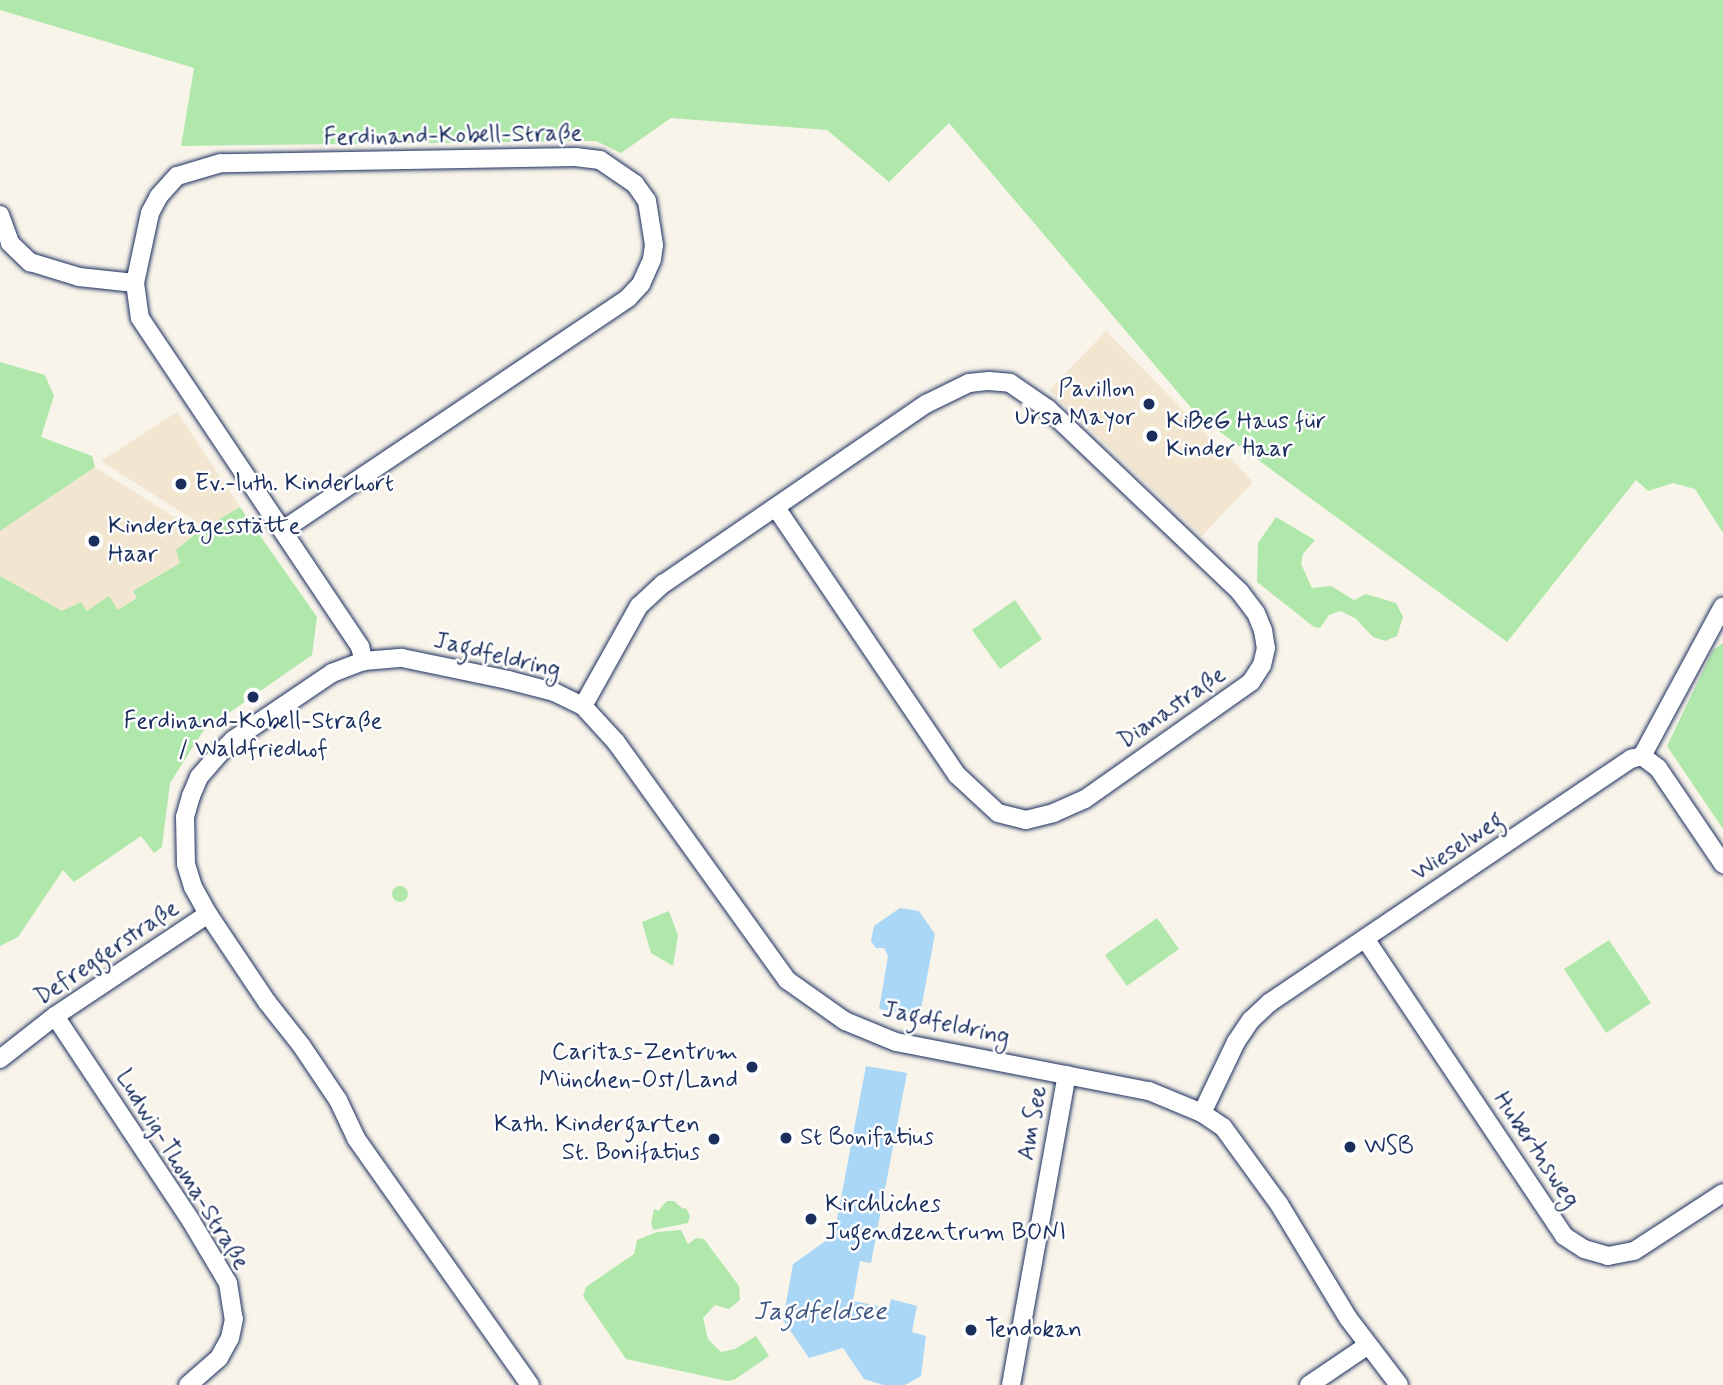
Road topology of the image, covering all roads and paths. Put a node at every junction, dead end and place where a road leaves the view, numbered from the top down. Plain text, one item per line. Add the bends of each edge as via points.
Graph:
1 (0, 215) edge
2 (135, 283) junction
3 (776, 508) junction
4 (282, 530) junction
5 (1723, 606) edge
6 (364, 661) junction
7 (583, 706) junction
8 (1642, 755) junction
9 (1723, 864) edge
10 (208, 914) junction
11 (1366, 940) junction
12 (55, 1016) junction
13 (0, 1059) edge
14 (1067, 1075) junction
15 (1202, 1113) junction
16 (1723, 1193) edge
17 (1368, 1345) junction
18 (188, 1385) edge
19 (530, 1385) edge
20 (1011, 1385) edge
21 (1309, 1385) edge
22 (1399, 1385) edge

1 - 2 street via 10,243 30,262 79,277
2 - 4 street, Ferdinand-Kobell-Straße via 137,308 145,327
2 - 4 street, Ferdinand-Kobell-Straße via 150,213 159,196 177,176 221,163 577,157 600,160 620,171 647,201 653,223 652,259 628,298
3 - 3 street, Dianastraße via 948,392 969,383 1010,383 1048,409 1240,592 1263,630 1266,648 1262,665 1251,682 1085,799 1026,820 998,813 957,775
3 - 7 street, Dianastraße via 663,584 639,606
4 - 6 street, Ferdinand-Kobell-Straße via 360,647
5 - 8 street
6 - 7 street, Jagdfeldring via 402,658 554,692
6 - 10 street, Jagdfeldring via 332,673 233,740 199,777 185,817 183,843 193,887
7 - 14 street, Jagdfeldring via 616,742 787,980 805,995 845,1021 896,1042
8 - 9 street via 1658,768
8 - 11 street, Wieselweg
10 - 12 street, Defreggerstraße
10 - 19 street, Jagdfeldring via 338,1100 356,1138
11 - 15 street, Wieselweg via 1269,1003 1251,1020
11 - 16 street, Hubertusweg via 1564,1236 1584,1249 1608,1256 1634,1251
12 - 13 street, Defreggerstraße
12 - 18 street, Ludwig-Thoma-Straße via 228,1283 234,1319 229,1338 219,1358
14 - 15 street, Jagdfeldring via 1149,1091
14 - 20 street, Am See
15 - 17 street, Jagdfeldring via 1223,1127 1242,1150
17 - 21 street
17 - 22 street, Jagdfeldring

